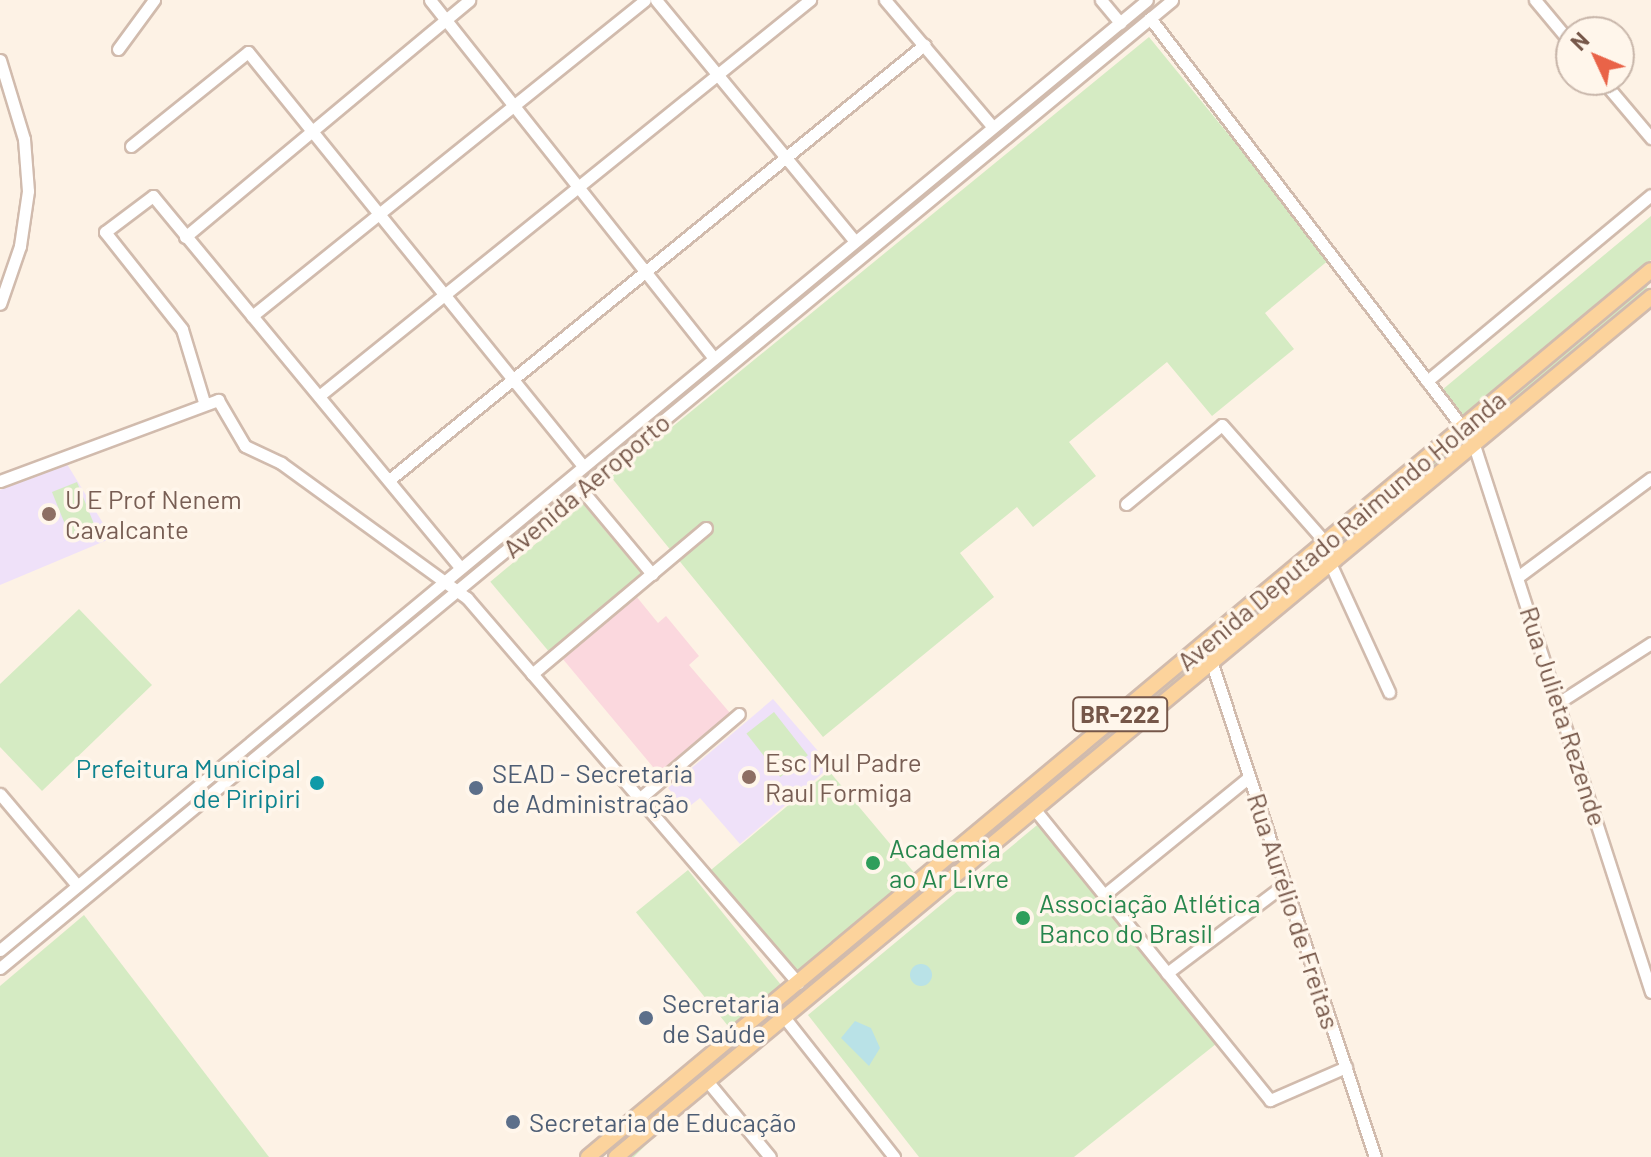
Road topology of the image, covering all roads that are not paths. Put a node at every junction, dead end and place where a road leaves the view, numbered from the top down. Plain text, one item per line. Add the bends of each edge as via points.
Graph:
1 (154, 0) edge
2 (430, 0) edge
3 (469, 0) edge
4 (645, 0) edge
5 (656, 0) edge
6 (810, 0) edge
7 (885, 0) edge
8 (1101, 0) edge
9 (1147, 0) edge
10 (1172, 0) edge
11 (1535, 0) edge
12 (1150, 18) junction
13 (445, 19) junction
14 (1120, 23) junction
15 (1555, 24) edge
16 (924, 45) junction
17 (118, 49) dead end
18 (0, 60) edge
19 (719, 75) junction
20 (1616, 96) edge
21 (515, 106) junction
22 (992, 126) junction
23 (314, 132) junction
24 (1651, 138) edge
25 (131, 146) dead end
26 (785, 156) junction
27 (579, 188) junction
28 (1651, 195) edge
29 (379, 213) junction
30 (185, 237) junction
31 (854, 240) junction
32 (1651, 270) edge
33 (645, 271) junction
34 (447, 297) junction
35 (1651, 297) edge
36 (0, 304) edge
37 (252, 316) junction
38 (714, 358) junction
39 (513, 378) junction
40 (1427, 381) junction
41 (319, 396) junction
42 (204, 402) junction
43 (1463, 428) junction
44 (1473, 442) junction
45 (583, 466) junction
46 (1651, 478) edge
47 (389, 480) junction
48 (0, 481) edge
49 (581, 489) junction
50 (1379, 499) junction
51 (1126, 504) dead end
52 (1387, 514) junction
53 (706, 528) dead end
54 (1326, 543) junction
55 (1330, 563) junction
56 (460, 567) junction
57 (652, 574) junction
58 (1519, 576) junction
59 (445, 581) junction
60 (458, 590) junction
61 (1651, 643) edge
62 (1212, 664) junction
63 (532, 674) junction
64 (1389, 692) dead end
65 (1561, 701) junction
66 (739, 714) dead end
67 (1249, 777) junction
68 (0, 794) edge
69 (639, 799) junction
70 (1036, 811) junction
71 (974, 836) junction
72 (985, 853) junction
73 (1285, 884) junction
74 (77, 885) junction
75 (1104, 895) junction
76 (0, 950) edge
77 (0, 968) edge
78 (1167, 973) junction
79 (798, 983) junction
80 (1651, 992) edge
81 (784, 1017) junction
82 (1346, 1067) junction
83 (708, 1082) junction
84 (892, 1156) edge
85 (588, 1157) edge
86 (616, 1157) edge
87 (770, 1157) edge
88 (1375, 1157) edge

1 - 17 street
2 - 13 street
3 - 13 street
4 - 21 street
5 - 19 street
6 - 19 street
7 - 16 street
8 - 14 street
9 - 14 street, Avenida Aeroporto
10 - 12 street, Avenida Aeroporto
11 - 15 street
12 - 40 street
12 - 49 street, Avenida Aeroporto
13 - 21 street
13 - 23 street
14 - 22 street, Avenida Aeroporto
16 - 22 street
16 - 26 street
18 - 36 street via 24,139 28,191 20,246
19 - 26 street
19 - 27 street
20 - 24 street
21 - 27 street
21 - 29 street
22 - 31 street, Avenida Aeroporto
23 - 25 street via 245,52
23 - 29 street
23 - 30 street
26 - 31 street
26 - 33 street
27 - 33 street
27 - 34 street
28 - 40 street
29 - 34 street
29 - 37 street
30 - 37 street
30 - 42 street via 153,196 105,232 182,329
31 - 38 street, Avenida Aeroporto
32 - 43 main road, Avenida Deputado Raimundo Holanda / BR-222
33 - 38 street
33 - 39 street
34 - 39 street
34 - 41 street
35 - 44 main road, Avenida Deputado Raimundo Holanda / BR-222
37 - 41 street
38 - 45 street, Avenida Aeroporto
39 - 45 street
39 - 47 street
40 - 43 street
41 - 47 street
42 - 48 street
42 - 59 street via 218,400 245,446 281,463
43 - 50 main road, Avenida Deputado Raimundo Holanda / BR-222
44 - 52 main road, Avenida Deputado Raimundo Holanda / BR-222
44 - 58 street, Rua Julieta Rezende
45 - 56 street, Avenida Aeroporto
46 - 58 street
47 - 56 street
49 - 57 street
49 - 60 street, Avenida Aeroporto
50 - 52 main road
50 - 54 main road, Avenida Deputado Raimundo Holanda / BR-222
51 - 54 street via 1222,425
52 - 55 main road, Avenida Deputado Raimundo Holanda / BR-222
53 - 57 street
54 - 71 main road, Avenida Deputado Raimundo Holanda / BR-222
55 - 62 main road, Avenida Deputado Raimundo Holanda / BR-222
55 - 64 street
56 - 59 street, Avenida Aeroporto
57 - 63 street
58 - 65 street, Rua Julieta Rezende
59 - 60 street
59 - 74 street, Avenida Aeroporto
60 - 63 street
60 - 77 street, Avenida Aeroporto
61 - 65 street
62 - 67 street, Rua Aurélio de Freitas
62 - 70 main road, Avenida Deputado Raimundo Holanda / BR-222
63 - 69 street
65 - 80 street, Rua Julieta Rezende
66 - 69 street
67 - 73 street, Rua Aurélio de Freitas
67 - 75 street
68 - 74 street
69 - 79 street
70 - 72 main road, Avenida Deputado Raimundo Holanda / BR-222
70 - 75 street
71 - 72 main road
71 - 79 main road, Avenida Deputado Raimundo Holanda / BR-222
72 - 81 main road, Avenida Deputado Raimundo Holanda / BR-222
73 - 78 street
73 - 82 street, Rua Aurélio de Freitas
74 - 76 street, Avenida Aeroporto
75 - 78 street
78 - 82 street via 1270,1100
79 - 85 main road, Avenida Deputado Raimundo Holanda / BR-222
81 - 83 main road, Avenida Deputado Raimundo Holanda / BR-222
81 - 84 street
82 - 88 street, Rua Aurélio de Freitas
83 - 86 main road, Avenida Deputado Raimundo Holanda / BR-222
83 - 87 street

